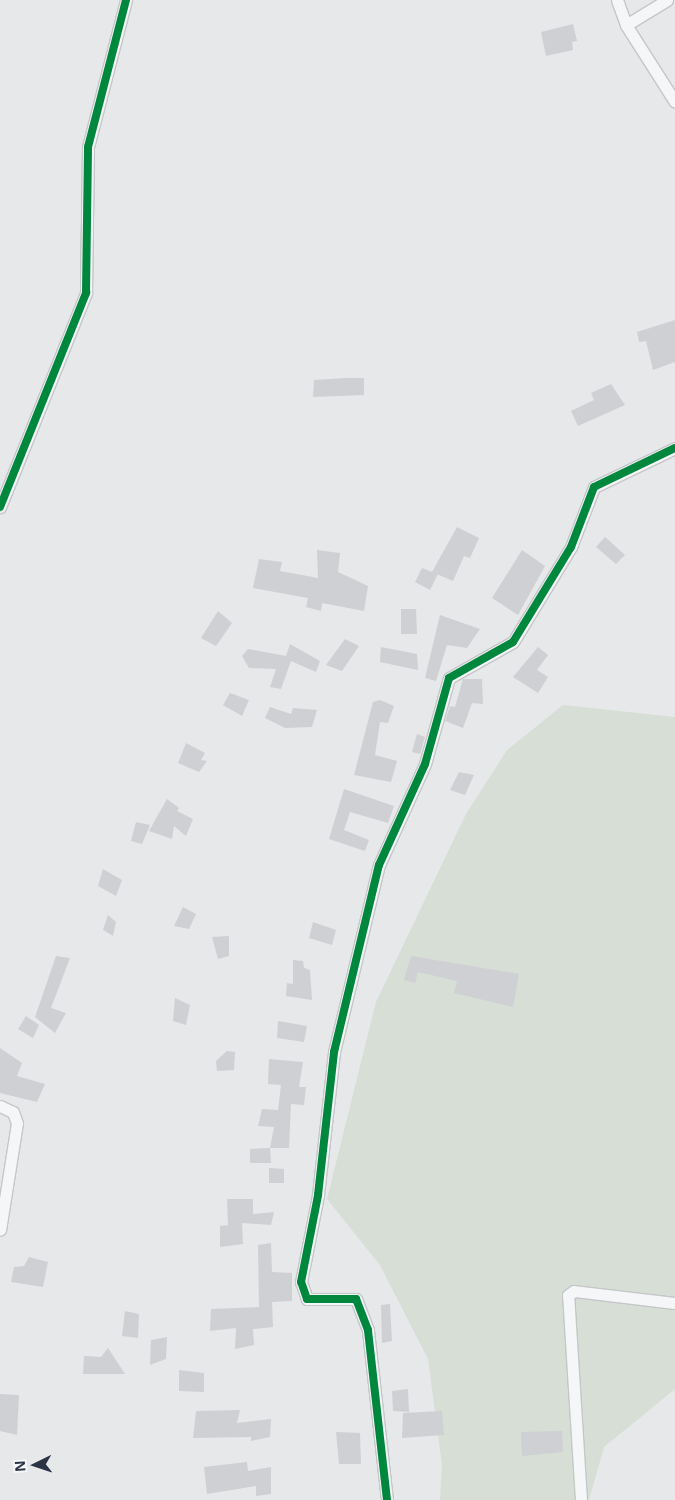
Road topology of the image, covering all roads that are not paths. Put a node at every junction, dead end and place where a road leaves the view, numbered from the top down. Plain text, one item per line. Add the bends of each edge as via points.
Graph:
1 (126, 0) edge
2 (617, 0) edge
3 (667, 0) edge
4 (626, 24) junction
5 (675, 102) edge
6 (675, 448) edge
7 (0, 507) edge
8 (0, 1106) edge
9 (0, 1230) edge
10 (675, 1303) edge
11 (387, 1500) edge
12 (581, 1500) edge

1 - 7 street via 88,147 86,293
2 - 4 street
3 - 4 street
4 - 5 street
6 - 11 street via 594,487 571,547 513,642 449,678 425,764 379,865 334,1052 318,1195 301,1282 307,1299 356,1299 368,1330
8 - 9 street via 13,1112 17,1123
10 - 12 street via 574,1291 568,1295

